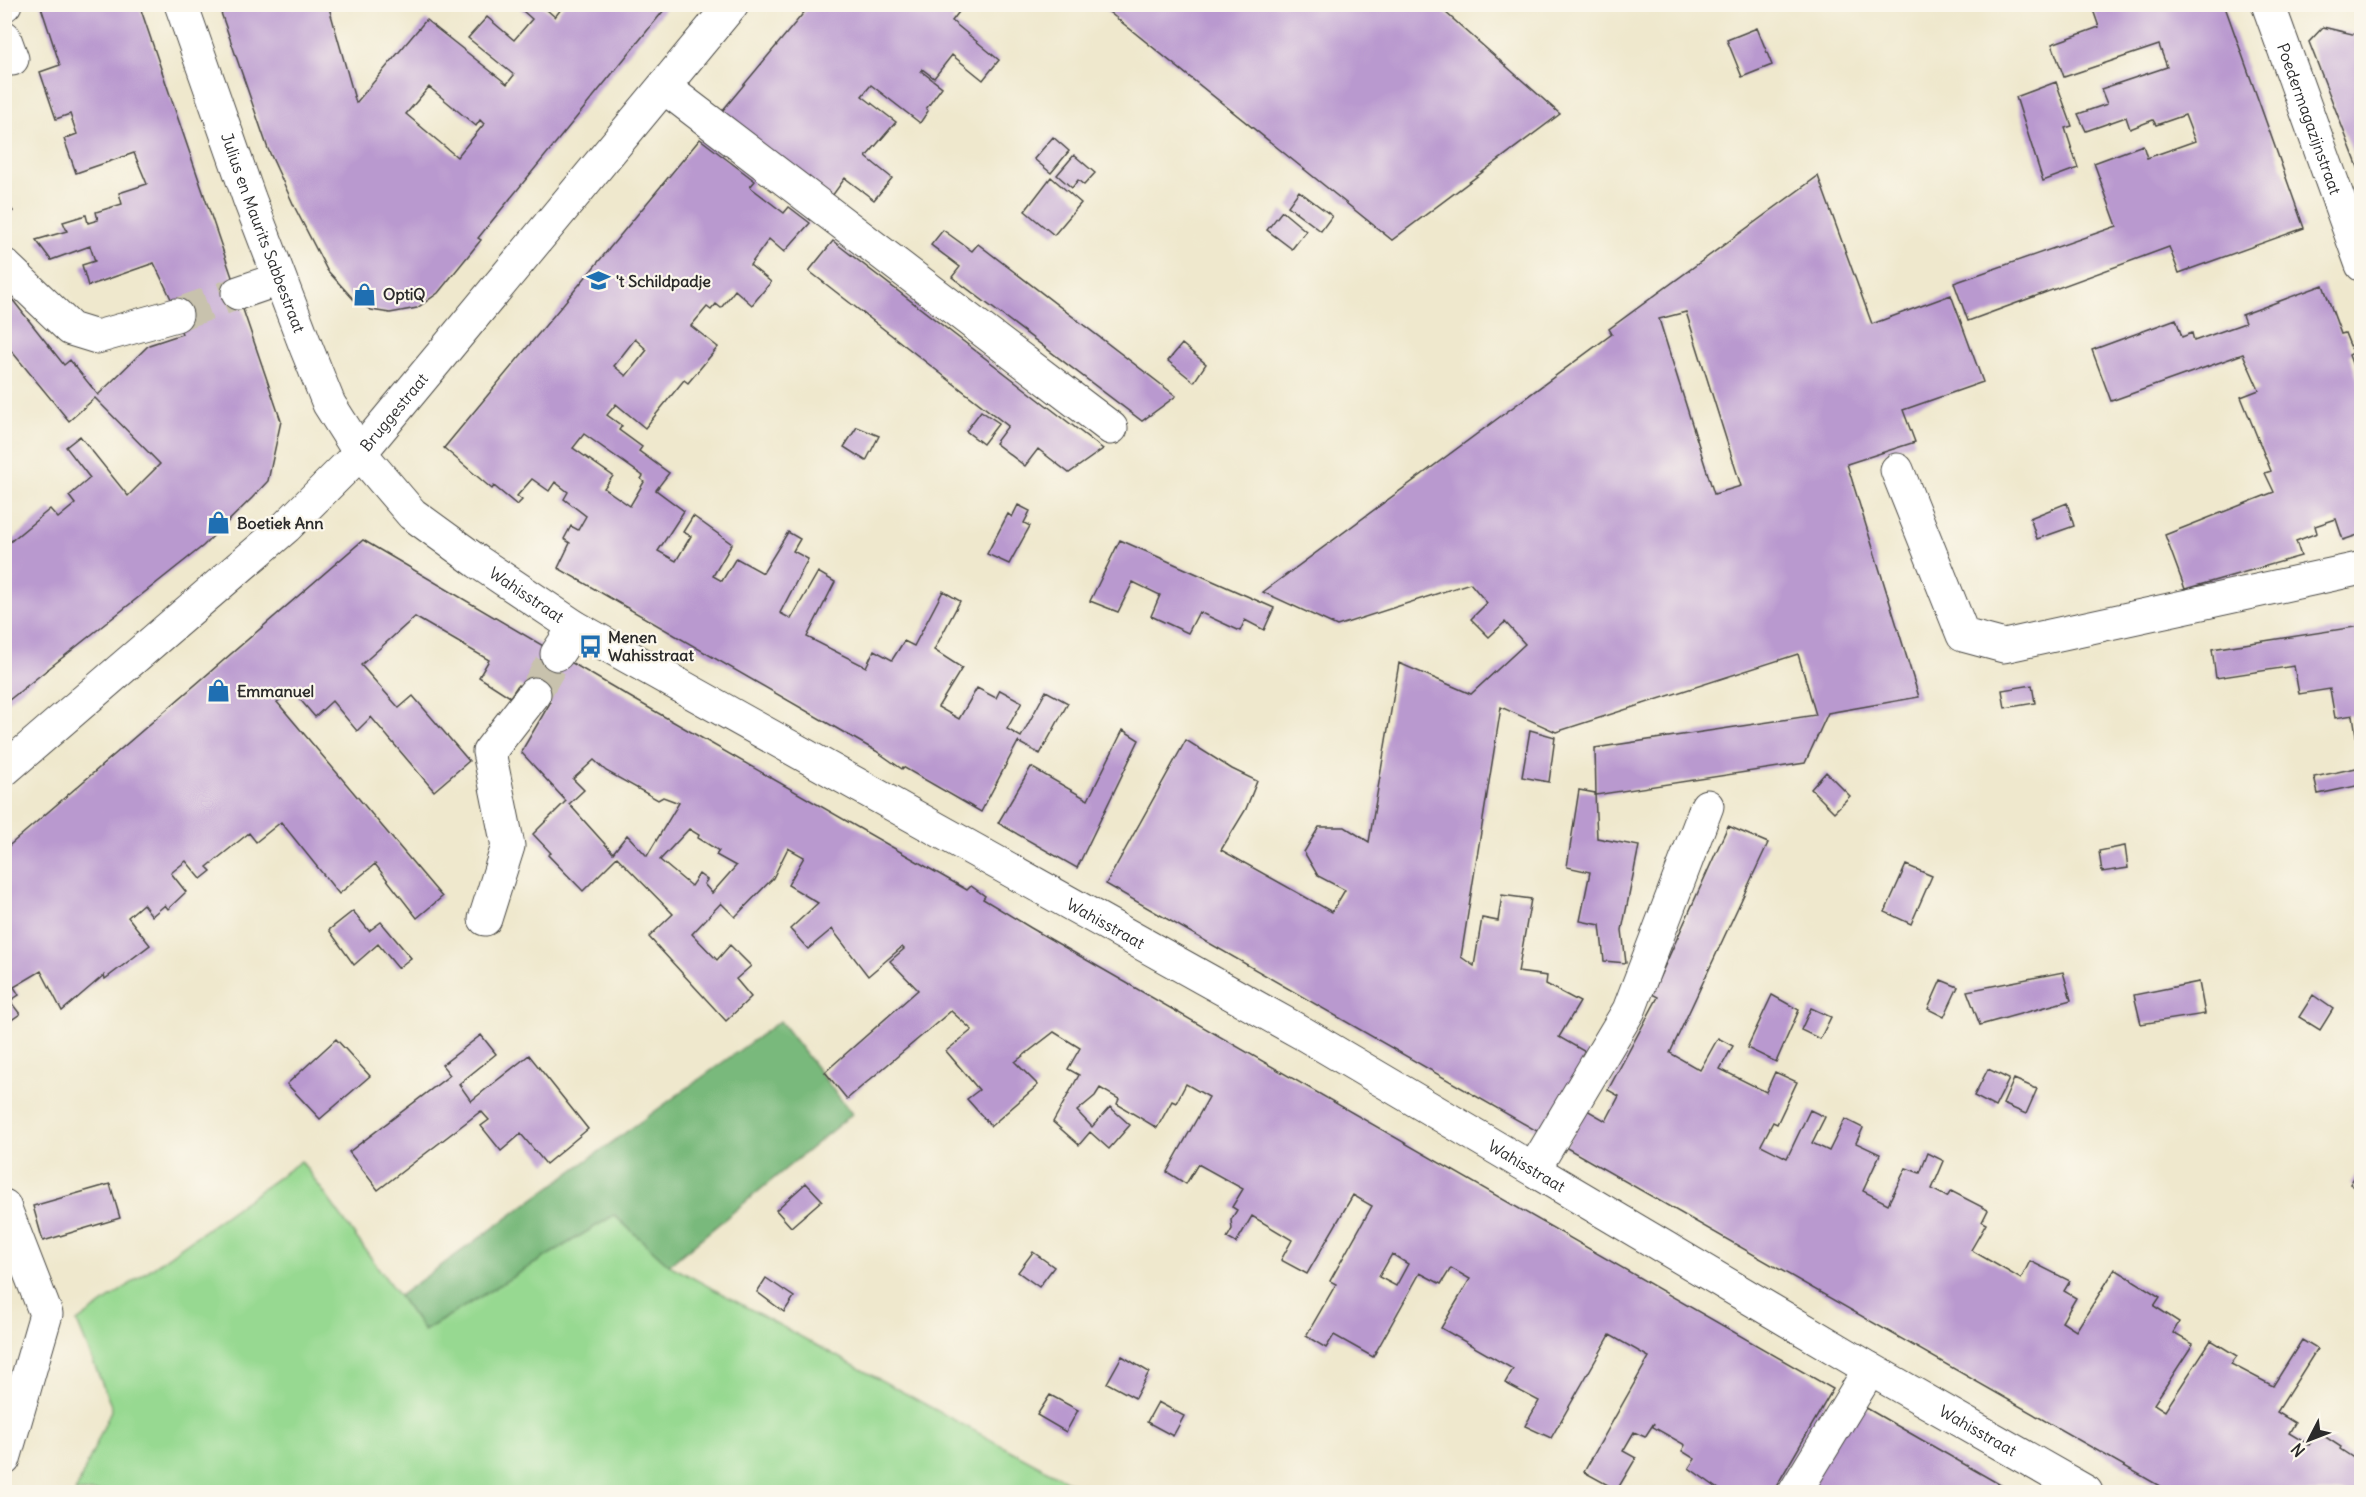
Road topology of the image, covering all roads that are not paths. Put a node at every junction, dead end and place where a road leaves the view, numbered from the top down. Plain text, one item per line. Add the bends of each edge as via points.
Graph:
1 (181, 4) edge
2 (732, 4) edge
3 (2268, 4) edge
4 (664, 87) junction
5 (4, 265) edge
6 (2361, 265) edge
7 (279, 279) junction
8 (238, 293) tunnel mouth
9 (176, 315) tunnel mouth
10 (1111, 428) dead end
11 (360, 453) junction
12 (1898, 470) dead end
13 (2361, 568) edge
14 (575, 627) junction
15 (557, 654) tunnel mouth
16 (534, 694) tunnel mouth
17 (4, 770) edge
18 (1707, 806) dead end
19 (485, 919) dead end
20 (1534, 1169) junction
21 (4, 1206) edge
22 (1870, 1369) junction
23 (4, 1459) edge
24 (1795, 1492) edge
25 (2086, 1492) edge

1 - 7 street, Julius en Maurits Sabbestraat
2 - 4 street, Bruggestraat
3 - 6 street, Poedermagazijnstraat
4 - 10 street
4 - 11 street, Bruggestraat
5 - 9 street via 71,329 97,337
7 - 8 street
7 - 11 street, Julius en Maurits Sabbestraat via 329,404
11 - 14 street, Wahisstraat via 412,514
11 - 17 street, Bruggestraat via 286,528
12 - 13 street via 1963,635 2004,646
14 - 15 street
14 - 20 street, Wahisstraat via 1294,1028
16 - 19 street via 489,752 508,846
18 - 20 street via 1629,1010
20 - 22 street, Wahisstraat
21 - 23 street via 46,1314
22 - 24 street
22 - 25 street, Wahisstraat

